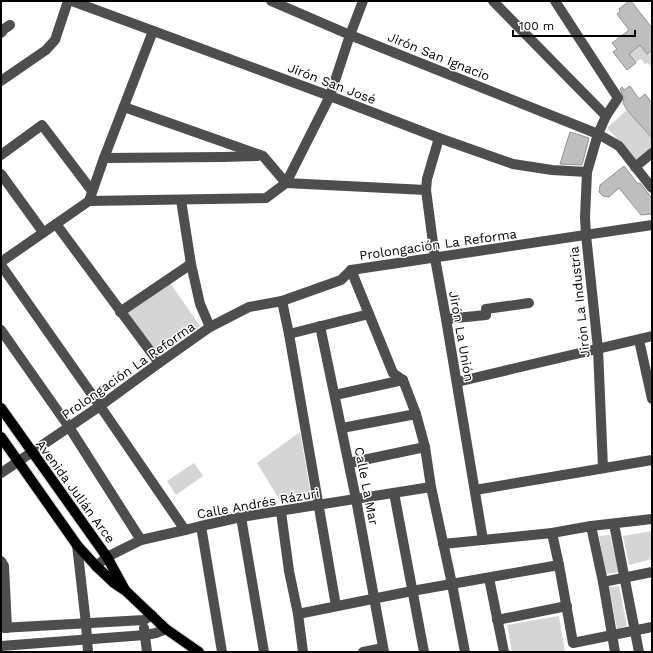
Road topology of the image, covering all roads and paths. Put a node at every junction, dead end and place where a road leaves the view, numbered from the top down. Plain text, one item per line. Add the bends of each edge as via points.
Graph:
1 (68, 1) edge
2 (72, 1) edge
3 (271, 1) edge
4 (363, 1) edge
5 (493, 1) edge
6 (555, 1) edge
7 (291, 5) edge
8 (1, 21) edge
9 (153, 31) junction
10 (1, 33) edge
11 (350, 35) junction
12 (1, 81) edge
13 (330, 96) junction
14 (124, 107) junction
15 (606, 116) junction
16 (598, 134) junction
17 (439, 138) junction
18 (652, 153) edge
19 (1, 155) edge
20 (263, 156) junction
21 (104, 158) junction
22 (635, 167) junction
23 (587, 172) junction
24 (1, 174) edge
25 (286, 183) junction
26 (652, 188) edge
27 (426, 190) junction
28 (92, 191) junction
29 (181, 200) junction
30 (89, 201) junction
31 (56, 224) junction
32 (652, 225) edge
33 (43, 232) junction
34 (586, 234) junction
35 (435, 258) junction
36 (1, 264) edge
37 (191, 264) junction
38 (351, 270) junction
39 (282, 300) junction
40 (529, 303) dead end
41 (120, 312) junction
42 (369, 314) junction
43 (446, 319) junction
44 (320, 326) junction
45 (210, 327) junction
46 (1, 330) edge
47 (289, 334) junction
48 (652, 336) edge
49 (639, 340) junction
50 (598, 349) junction
51 (159, 362) junction
52 (403, 380) junction
53 (457, 382) junction
54 (335, 395) junction
55 (652, 399) edge
56 (100, 406) junction
57 (1, 408) edge
58 (416, 414) junction
59 (69, 427) junction
60 (342, 428) junction
61 (1, 437) edge
62 (425, 447) junction
63 (32, 452) junction
64 (652, 460) edge
65 (18, 461) junction
66 (349, 463) junction
67 (603, 468) junction
68 (1, 472) edge
69 (431, 487) junction
70 (474, 490) junction
71 (394, 492) junction
72 (356, 499) junction
73 (318, 505) junction
74 (280, 512) junction
75 (241, 518) junction
76 (652, 519) edge
77 (614, 524) junction
78 (201, 526) junction
79 (591, 526) junction
80 (185, 530) junction
81 (552, 533) junction
82 (141, 540) junction
83 (483, 540) junction
84 (443, 544) junction
85 (77, 546) junction
86 (107, 557) junction
87 (1, 561) edge
88 (559, 565) junction
89 (96, 566) junction
90 (652, 572) edge
91 (489, 578) junction
92 (624, 578) junction
93 (603, 582) junction
94 (452, 584) junction
95 (412, 590) junction
96 (126, 591) junction
97 (375, 599) junction
98 (336, 606) junction
99 (566, 606) junction
100 (298, 614) junction
101 (148, 618) junction
102 (497, 620) junction
103 (86, 624) junction
104 (4, 628) edge
105 (652, 628) edge
106 (166, 629) junction
107 (635, 631) junction
108 (145, 635) junction
109 (612, 635) junction
110 (87, 639) junction
111 (1, 646) edge
112 (383, 650) edge
113 (88, 652) edge
114 (146, 652) edge
115 (199, 652) edge
116 (222, 652) edge
117 (264, 652) edge
118 (303, 652) edge
119 (363, 652) edge
120 (424, 652) edge
121 (465, 652) edge
122 (504, 652) edge
123 (615, 652) edge
124 (639, 652) edge

1 - 12 street via 55,40 46,50
2 - 9 street, Jirón San José
3 - 7 street, Jirón San Ignacio
4 - 11 street
5 - 15 street
6 - 15 street, Jirón La Industria via 618,98
7 - 11 street, Jirón San Ignacio
8 - 10 street via 10,25
9 - 13 street, Jirón San José
9 - 14 street
11 - 13 street
11 - 16 street, Jirón San Ignacio
13 - 17 street, Jirón San José
13 - 25 street
14 - 20 street
14 - 21 street
15 - 16 street, Jirón La Industria
16 - 22 street, Jirón San Ignacio via 619,146
16 - 23 street, Jirón La Industria
17 - 23 street, Jirón San José via 513,164
17 - 27 street, Jirón La Unión
18 - 22 street
19 - 28 street via 42,125
20 - 21 street
20 - 25 street
21 - 28 street
22 - 26 street, Jirón San Ignacio
23 - 34 street, Jirón La Industria
24 - 33 street
25 - 27 street
25 - 29 street via 266,198
27 - 35 street, Jirón La Unión
28 - 30 street
29 - 30 street
29 - 37 street
30 - 31 street
31 - 33 street
31 - 41 street
32 - 34 street, Prolongación La Reforma
33 - 36 street
34 - 35 street, Prolongación La Reforma
34 - 50 street, Jirón La Industria
35 - 38 street, Prolongación La Reforma
35 - 43 street, Jirón La Unión
36 - 56 street
37 - 41 street
37 - 45 street via 200,304
38 - 39 street, Prolongación La Reforma via 341,280
38 - 42 street
39 - 45 street, Prolongación La Reforma via 249,307
39 - 47 street
40 - 43 street via 486,309 486,315
41 - 51 street
42 - 44 street
42 - 52 street via 393,373
43 - 53 street, Jirón La Unión
44 - 47 street
44 - 54 street, Calle La Mar
45 - 51 street, Prolongación La Reforma
46 - 59 street
47 - 73 street
48 - 49 street
49 - 50 street
49 - 55 street
50 - 53 street
50 - 67 street, Jirón La Industria
51 - 56 street, Prolongación La Reforma
52 - 54 street
52 - 58 street
53 - 70 street, Jirón La Unión
54 - 60 street, Calle La Mar
56 - 59 street, Prolongación La Reforma
56 - 80 street
57 - 63 main road, Avenida Julián Arce
58 - 60 street
58 - 62 street
59 - 63 street, Prolongación La Reforma
59 - 82 street
60 - 66 street, Calle La Mar
61 - 65 main road, Avenida Julián Arce
62 - 66 street
62 - 69 street
63 - 65 street, Prolongación La Reforma
63 - 86 main road, Avenida Julián Arce
64 - 67 street
65 - 68 street, Prolongación La Reforma
65 - 85 main road, Avenida Julián Arce
66 - 72 street, Calle La Mar
67 - 70 street
69 - 71 street, Calle Andrés Rázuri
69 - 84 street
70 - 83 street, Jirón La Unión
71 - 72 street, Calle Andrés Rázuri
71 - 95 street
72 - 73 street, Calle Andrés Rázuri
72 - 97 street, Calle La Mar
73 - 74 street, Calle Andrés Rázuri
73 - 98 street
74 - 75 street, Calle Andrés Rázuri
74 - 100 street
75 - 78 street, Calle Andrés Rázuri
75 - 117 street
76 - 77 street
77 - 79 street
77 - 92 street
78 - 80 street, Calle Andrés Rázuri
78 - 116 street
79 - 81 street
79 - 93 street
80 - 82 street, Calle Andrés Rázuri
81 - 83 street
81 - 88 street
82 - 86 street, Calle Andrés Rázuri
83 - 84 street
84 - 94 street
85 - 89 main road, Avenida Julián Arce
85 - 103 street
86 - 89 street, Calle Andrés Rázuri
86 - 96 main road, Avenida Julián Arce
87 - 104 street via 4,566
88 - 91 street
88 - 99 street
89 - 96 main road, Avenida Julián Arce
90 - 92 street
91 - 94 street
91 - 102 street
92 - 93 street
92 - 107 street
93 - 109 street
94 - 95 street
94 - 121 street
95 - 97 street
95 - 120 street
96 - 101 main road, Avenida Julián Arce
97 - 98 street
97 - 112 street, Calle La Mar
98 - 100 street
99 - 102 street
99 - 109 street via 573,643
100 - 118 street
101 - 103 street
101 - 106 main road, Avenida Julián Arce
101 - 108 street
102 - 122 street
103 - 104 street
103 - 110 street
105 - 107 street
106 - 108 street
106 - 115 main road, Avenida Julián Arce
107 - 109 street
107 - 124 street
108 - 110 street
108 - 114 street
109 - 123 street
110 - 111 street
110 - 113 street
112 - 119 street

